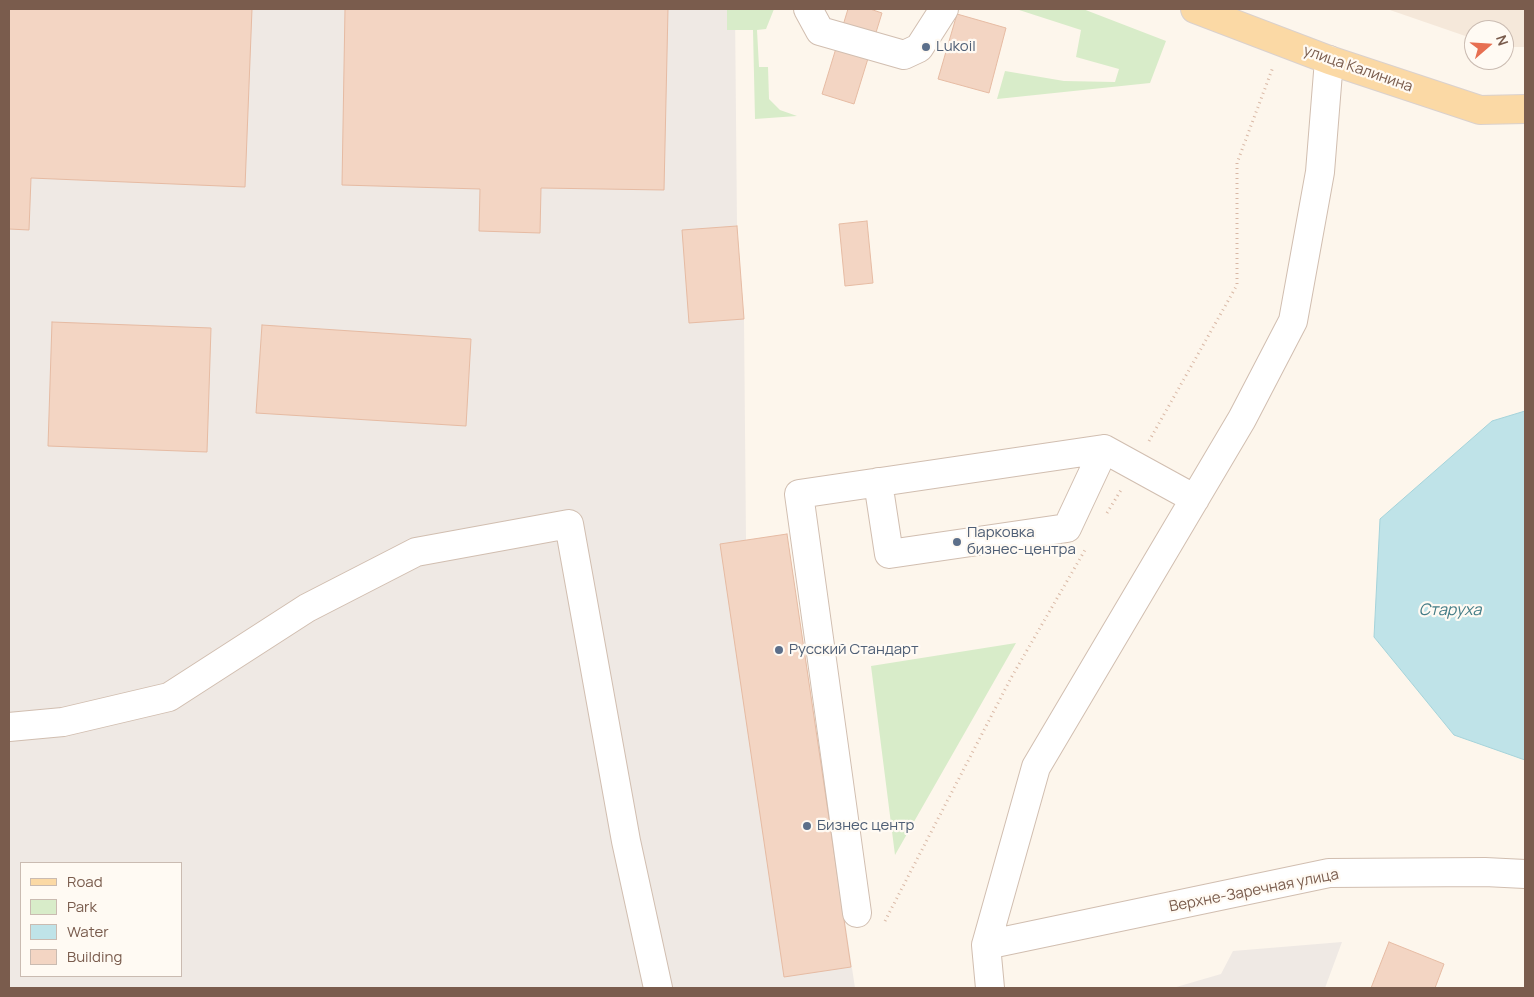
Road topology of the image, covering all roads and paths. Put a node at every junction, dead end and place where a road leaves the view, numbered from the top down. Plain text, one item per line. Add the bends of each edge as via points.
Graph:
1 (808, 9) edge
2 (944, 9) edge
3 (1195, 9) edge
4 (1329, 60) junction
5 (1525, 109) edge
6 (1104, 449) junction
7 (878, 482) junction
8 (1195, 499) junction
9 (9, 727) edge
10 (1525, 874) edge
11 (857, 913) dead end
12 (986, 945) junction
13 (658, 988) edge
14 (990, 988) edge

1 - 2 street via 820,31 904,55 919,48
3 - 4 main road, улица Калинина
4 - 5 main road, улица Калинина via 1480,110
4 - 8 street via 1320,172 1293,321 1242,419
6 - 7 street
6 - 7 street via 1067,528 889,554
6 - 8 street
7 - 11 street via 799,494
8 - 12 street via 1036,767
9 - 13 street via 63,722 169,697 307,608 416,552 569,524 626,841
10 - 12 street, Верхне-Заречная улица via 1329,873
12 - 14 street

